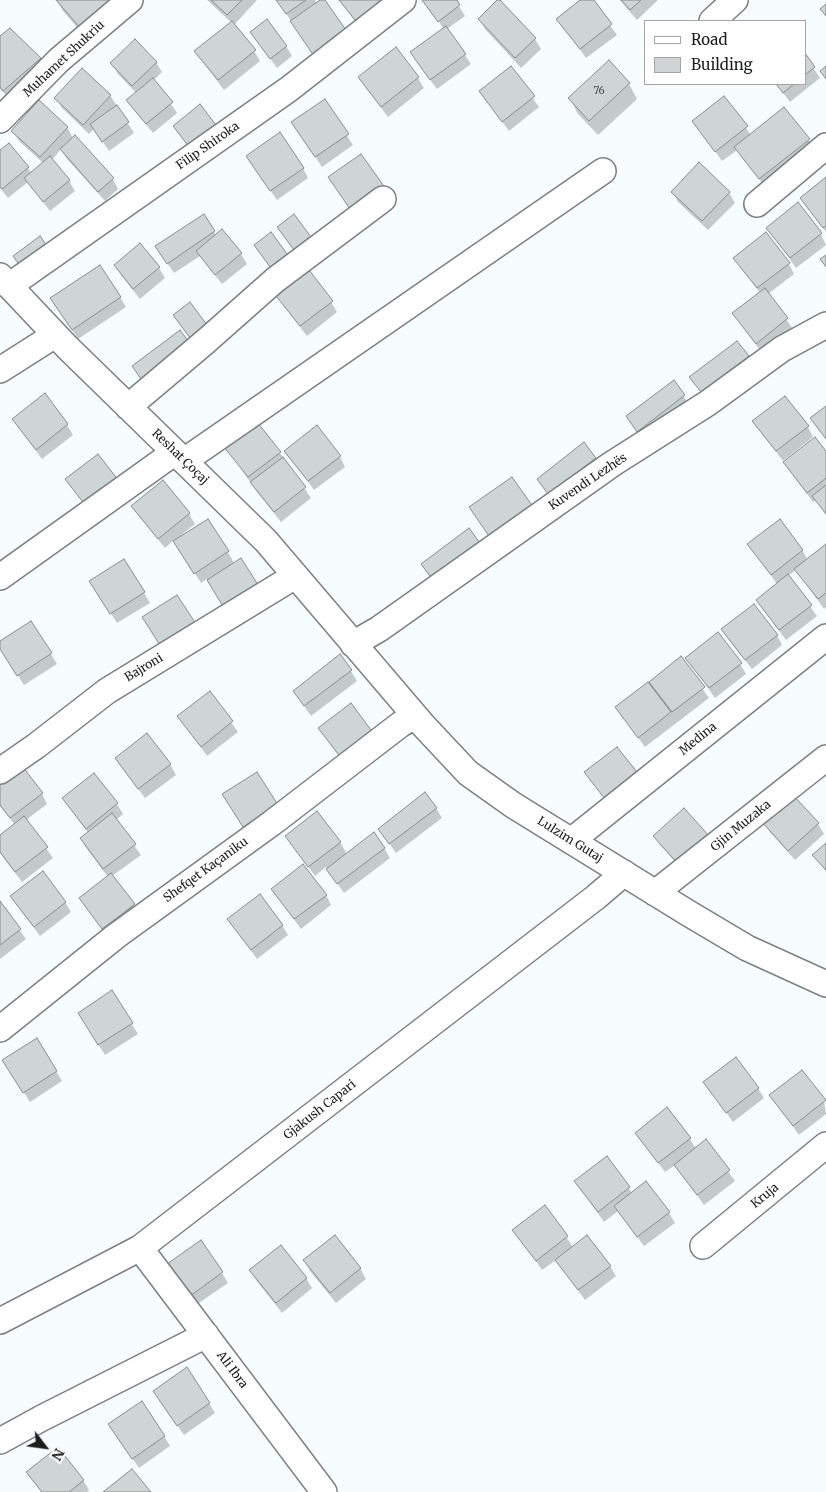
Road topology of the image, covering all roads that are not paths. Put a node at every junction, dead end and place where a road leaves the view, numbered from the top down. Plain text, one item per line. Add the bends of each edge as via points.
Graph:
1 (130, 0) edge
2 (403, 0) edge
3 (735, 0) edge
4 (713, 20) edge
5 (0, 120) edge
6 (826, 146) edge
7 (603, 171) dead end
8 (383, 199) dead end
9 (757, 204) dead end
10 (5, 281) edge
11 (826, 324) edge
12 (55, 335) junction
13 (0, 370) edge
14 (128, 407) junction
15 (179, 457) junction
16 (295, 576) junction
17 (0, 578) edge
18 (826, 638) edge
19 (353, 644) junction
20 (415, 716) junction
21 (826, 758) edge
22 (0, 771) edge
23 (571, 841) junction
24 (624, 872) junction
25 (656, 893) junction
26 (826, 984) edge
27 (0, 1029) edge
28 (826, 1145) edge
29 (703, 1246) dead end
30 (140, 1248) junction
31 (0, 1321) edge
32 (206, 1335) junction
33 (0, 1441) edge
34 (324, 1492) edge

1 - 5 street, Muhamet Shukriu via 59,60
2 - 10 street, Filip Shiroka via 289,89
3 - 4 street
6 - 9 street
7 - 15 street
8 - 14 street via 275,280
10 - 12 street, Reshat Çoçaj
11 - 19 street, Kuvendi Lezhës via 782,349 708,403 612,464 379,629
12 - 13 street
12 - 14 street, Reshat Çoçaj
14 - 15 street, Reshat Çoçaj
15 - 16 street, Reshat Çoçaj via 266,541
15 - 17 street
16 - 19 street, Reshat Çoçaj
16 - 22 street, Bajroni via 107,691
18 - 23 street, Medina
19 - 20 street, Lulzim Gutaj
20 - 23 street, Lulzim Gutaj via 468,773
20 - 27 street, Shefqet Kaçaniku via 116,936
21 - 25 street, Gjin Muzaka
23 - 24 street, Lulzim Gutaj
24 - 25 street, Lulzim Gutaj
24 - 30 street, Gjakush Capari via 596,897
25 - 26 street, Lulzim Gutaj via 747,948
28 - 29 street, Kruja
30 - 31 street, Gjakush Capari
30 - 32 street, Ali Ibra
32 - 33 street
32 - 34 street, Ali Ibra

